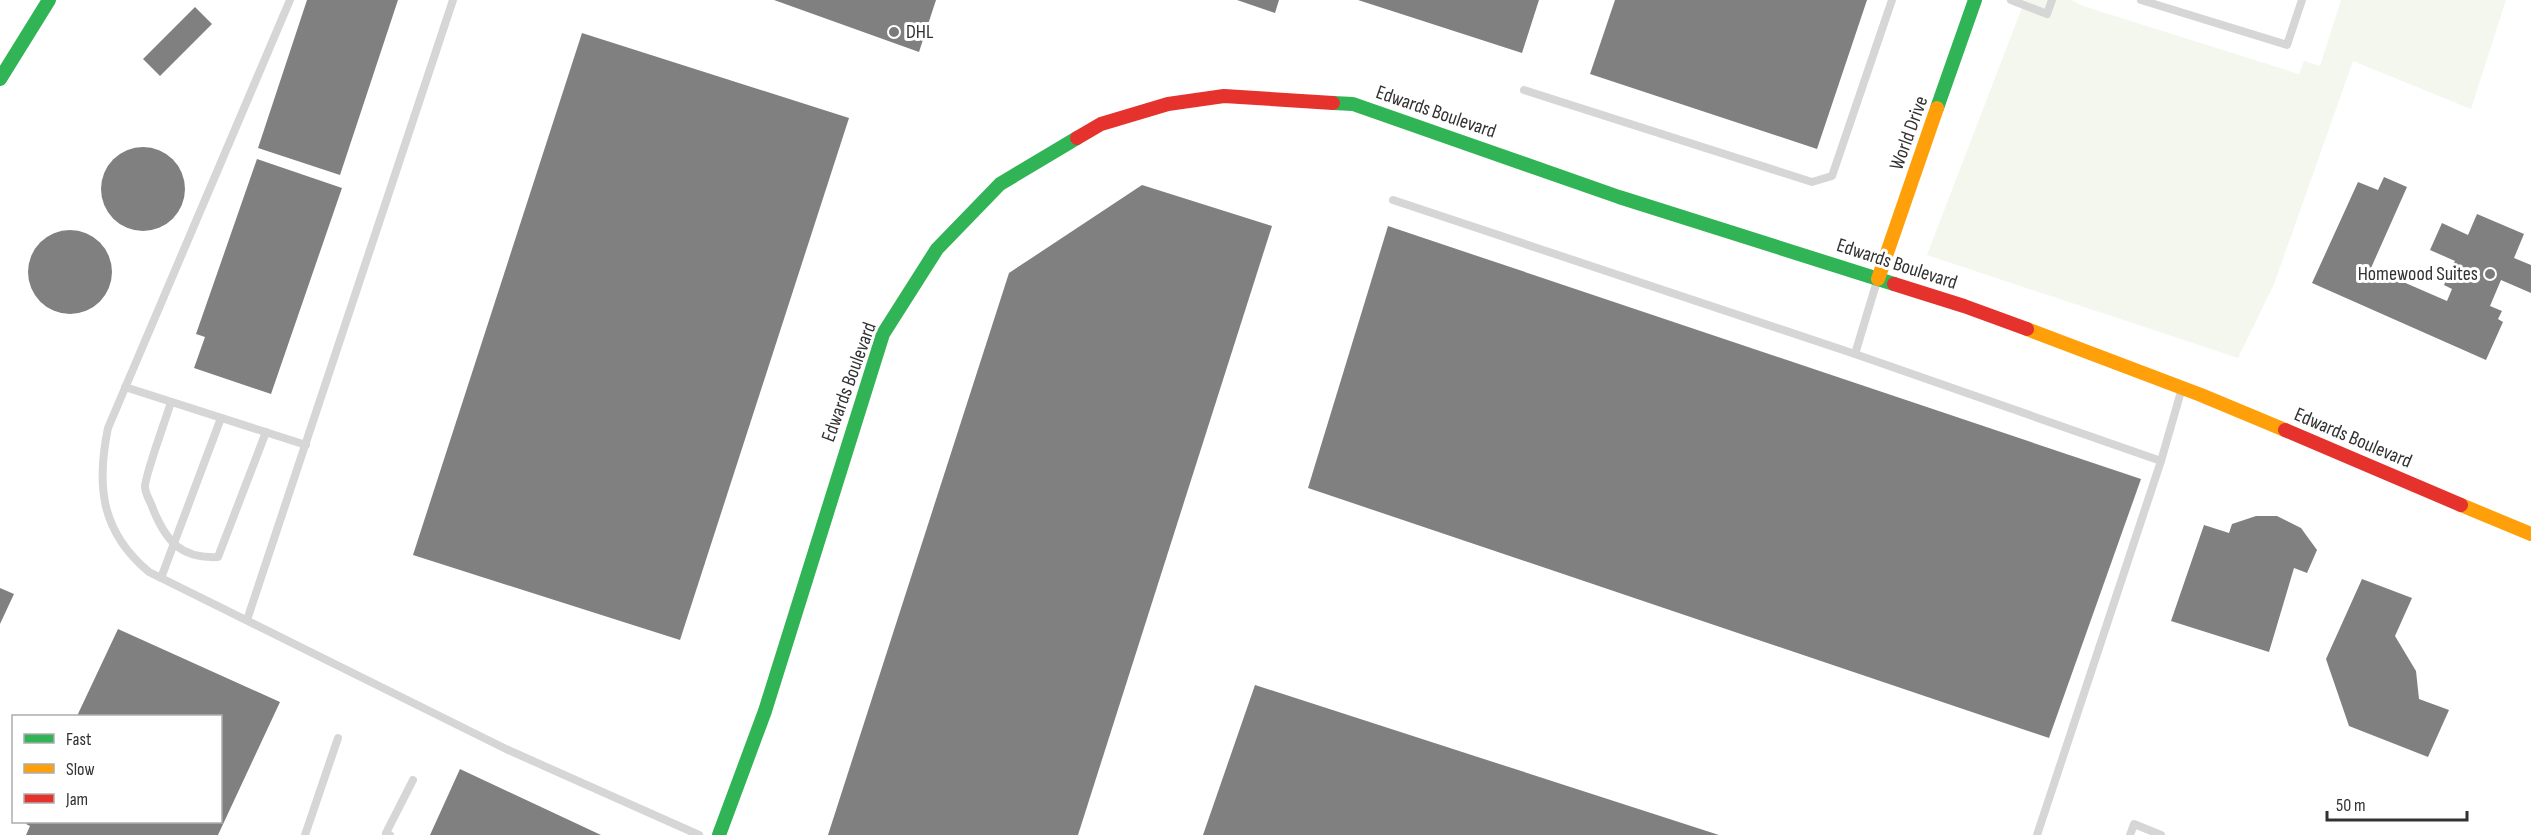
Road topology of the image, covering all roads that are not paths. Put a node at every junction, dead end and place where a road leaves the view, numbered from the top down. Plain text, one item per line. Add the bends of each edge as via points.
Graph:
1 (49, 0) edge
2 (290, 0) edge
3 (453, 0) edge
4 (1892, 0) edge
5 (1975, 0) edge
6 (2011, 0) edge
7 (2052, 0) edge
8 (2141, 0) edge
9 (2302, 0) edge
10 (0, 79) edge
11 (1524, 90) dead end
12 (1393, 200) dead end
13 (1878, 279) junction
14 (1855, 354) junction
15 (125, 387) junction
16 (2182, 388) junction
17 (171, 402) junction
18 (221, 418) junction
19 (266, 432) junction
20 (306, 445) junction
21 (2162, 461) junction
22 (2531, 534) edge
23 (172, 543) junction
24 (161, 578) junction
25 (247, 620) junction
26 (338, 738) dead end
27 (412, 780) dead end
28 (305, 835) edge
29 (390, 835) edge
30 (699, 835) edge
31 (719, 835) edge
32 (2037, 835) edge
33 (2130, 835) edge
34 (2161, 835) edge

1 - 10 main road
2 - 15 lane
3 - 20 lane
4 - 11 lane via 1832,176 1812,182
5 - 13 main road, World Drive
6 - 7 lane via 2047,14
8 - 9 lane via 2287,45
12 - 14 lane
13 - 14 lane
13 - 16 main road, Edwards Boulevard via 1964,306
13 - 31 main road, Edwards Boulevard via 1619,197 1353,104 1224,96 1168,104 1101,124 1000,184 937,249 883,334 765,711
14 - 21 lane
15 - 17 lane
15 - 24 lane via 104,445 103,497 126,548 149,572
16 - 21 lane
16 - 22 main road, Edwards Boulevard
17 - 18 lane
17 - 23 lane via 144,486 159,524
18 - 19 lane
18 - 23 lane
19 - 20 lane
19 - 23 lane via 218,557 203,558
20 - 25 lane
21 - 32 lane
23 - 24 lane
24 - 25 lane
25 - 30 lane via 506,749
26 - 28 lane
27 - 29 lane via 386,834
33 - 34 lane via 2134,824

